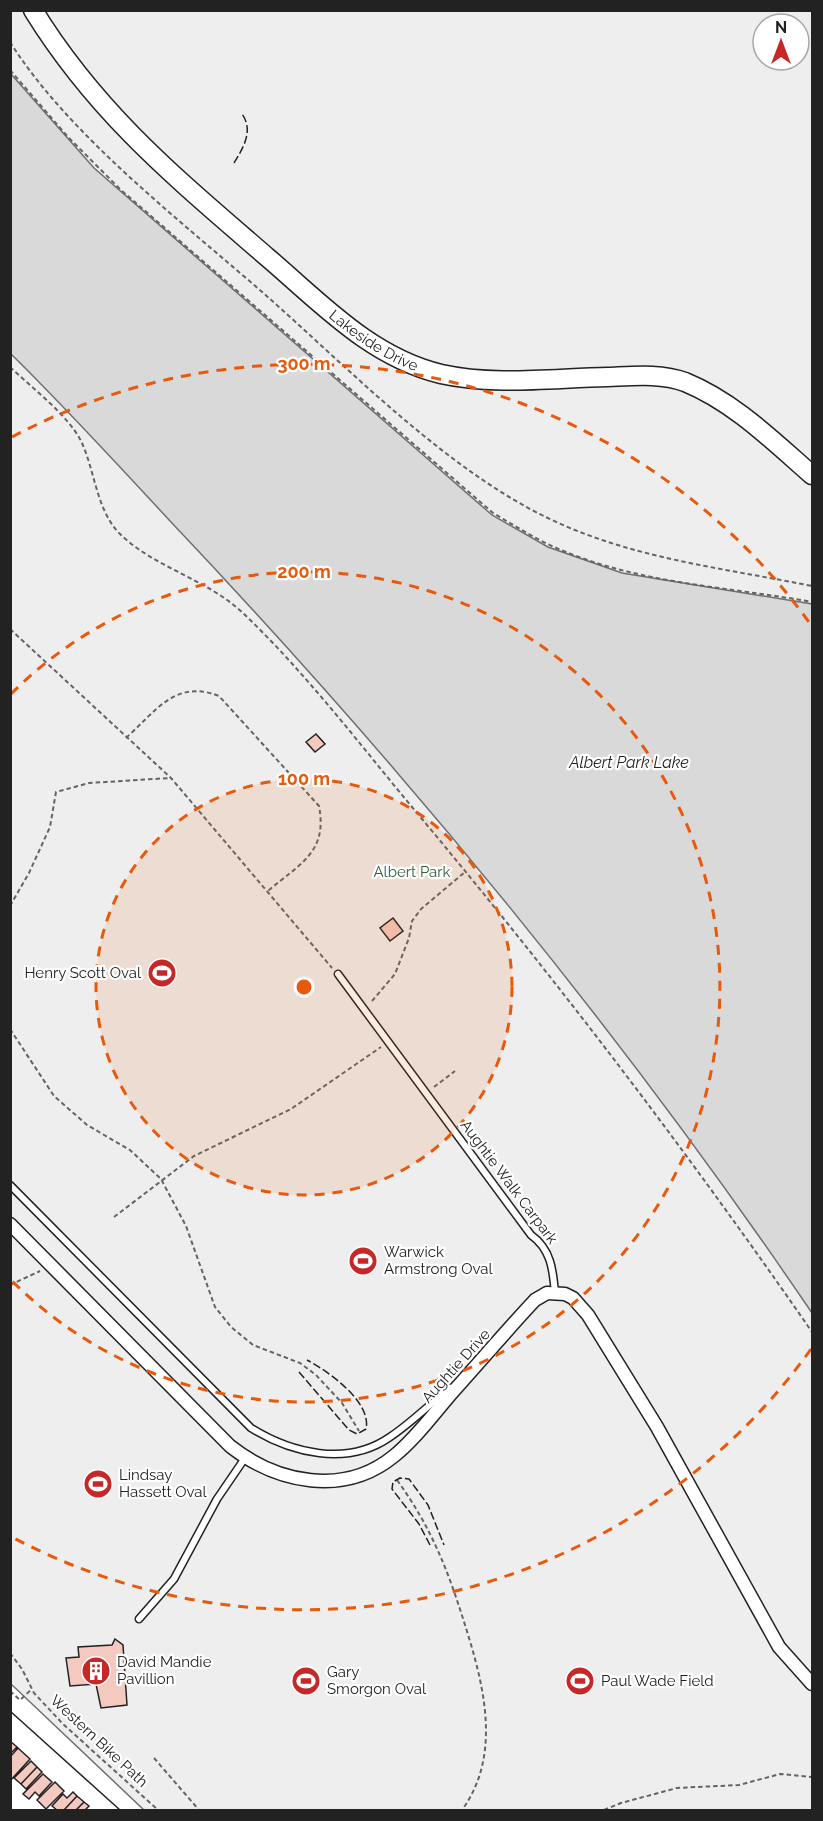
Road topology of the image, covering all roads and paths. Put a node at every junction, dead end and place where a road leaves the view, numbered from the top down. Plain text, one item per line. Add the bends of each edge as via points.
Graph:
1 (33, 10) edge
2 (10, 70) edge
3 (10, 367) edge
4 (813, 475) edge
5 (813, 602) edge
6 (10, 629) edge
7 (126, 738) junction
8 (171, 778) junction
9 (465, 872) junction
10 (268, 891) junction
11 (10, 906) edge
12 (338, 974) joint
13 (364, 1008) junction
14 (10, 1029) edge
15 (389, 1042) junction
16 (455, 1071) dead end
17 (427, 1092) junction
18 (161, 1179) junction
19 (10, 1185) edge
20 (114, 1217) dead end
21 (10, 1224) edge
22 (50, 1264) junction
23 (10, 1285) edge
24 (555, 1293) junction
25 (813, 1332) edge
26 (472, 1371) junction
27 (359, 1431) dead end
28 (245, 1458) junction
29 (397, 1480) dead end
30 (139, 1619) dead end
31 (10, 1653) edge
32 (813, 1684) edge
33 (32, 1689) junction
34 (10, 1691) edge
35 (154, 1758) dead end
36 (813, 1777) edge
37 (158, 1810) edge
38 (199, 1810) edge
39 (462, 1810) edge
40 (604, 1810) edge

1 - 4 street, Lakeside Drive via 92,94 149,154 356,334 428,370 473,379 646,376 684,382 746,418
2 - 5 path via 99,170 493,513 565,552 617,569
3 - 9 path via 80,439 97,493 117,531 135,546 223,596 243,614 325,703
6 - 7 path
7 - 8 path
7 - 10 path via 172,697 187,690 219,696 319,806 323,825 318,845
8 - 10 path
8 - 11 path via 89,783 56,792 50,827
9 - 13 path via 412,921 395,974
9 - 25 path via 620,1066
10 - 12 path
12 - 13 lane, Aughtie Walk Carpark
13 - 15 lane, Aughtie Walk Carpark
14 - 18 path via 54,1096 87,1125 130,1150
15 - 17 lane, Aughtie Walk Carpark
15 - 18 path via 309,1098 194,1156
16 - 17 path
17 - 24 lane, Aughtie Walk Carpark via 531,1235 545,1248
18 - 20 path
18 - 27 path via 186,1226 215,1307 231,1327 254,1345 316,1375 342,1403
19 - 26 lane via 250,1428 283,1445 324,1454 374,1446
21 - 22 street, Aughtie Drive
22 - 23 path via 30,1278
22 - 28 street, Aughtie Drive
24 - 26 street, Aughtie Drive via 535,1300
24 - 32 street via 573,1298 588,1315 657,1427 779,1647
26 - 28 street, Aughtie Drive via 402,1449 366,1471 311,1482 274,1473
28 - 30 lane via 217,1499 174,1579
29 - 39 path via 439,1549 482,1684 484,1760 479,1779
31 - 33 path, Western Bike Path
33 - 34 path via 20,1700
33 - 37 path, Western Bike Path via 63,1724
35 - 38 path
36 - 40 path via 780,1774 739,1785 677,1788

